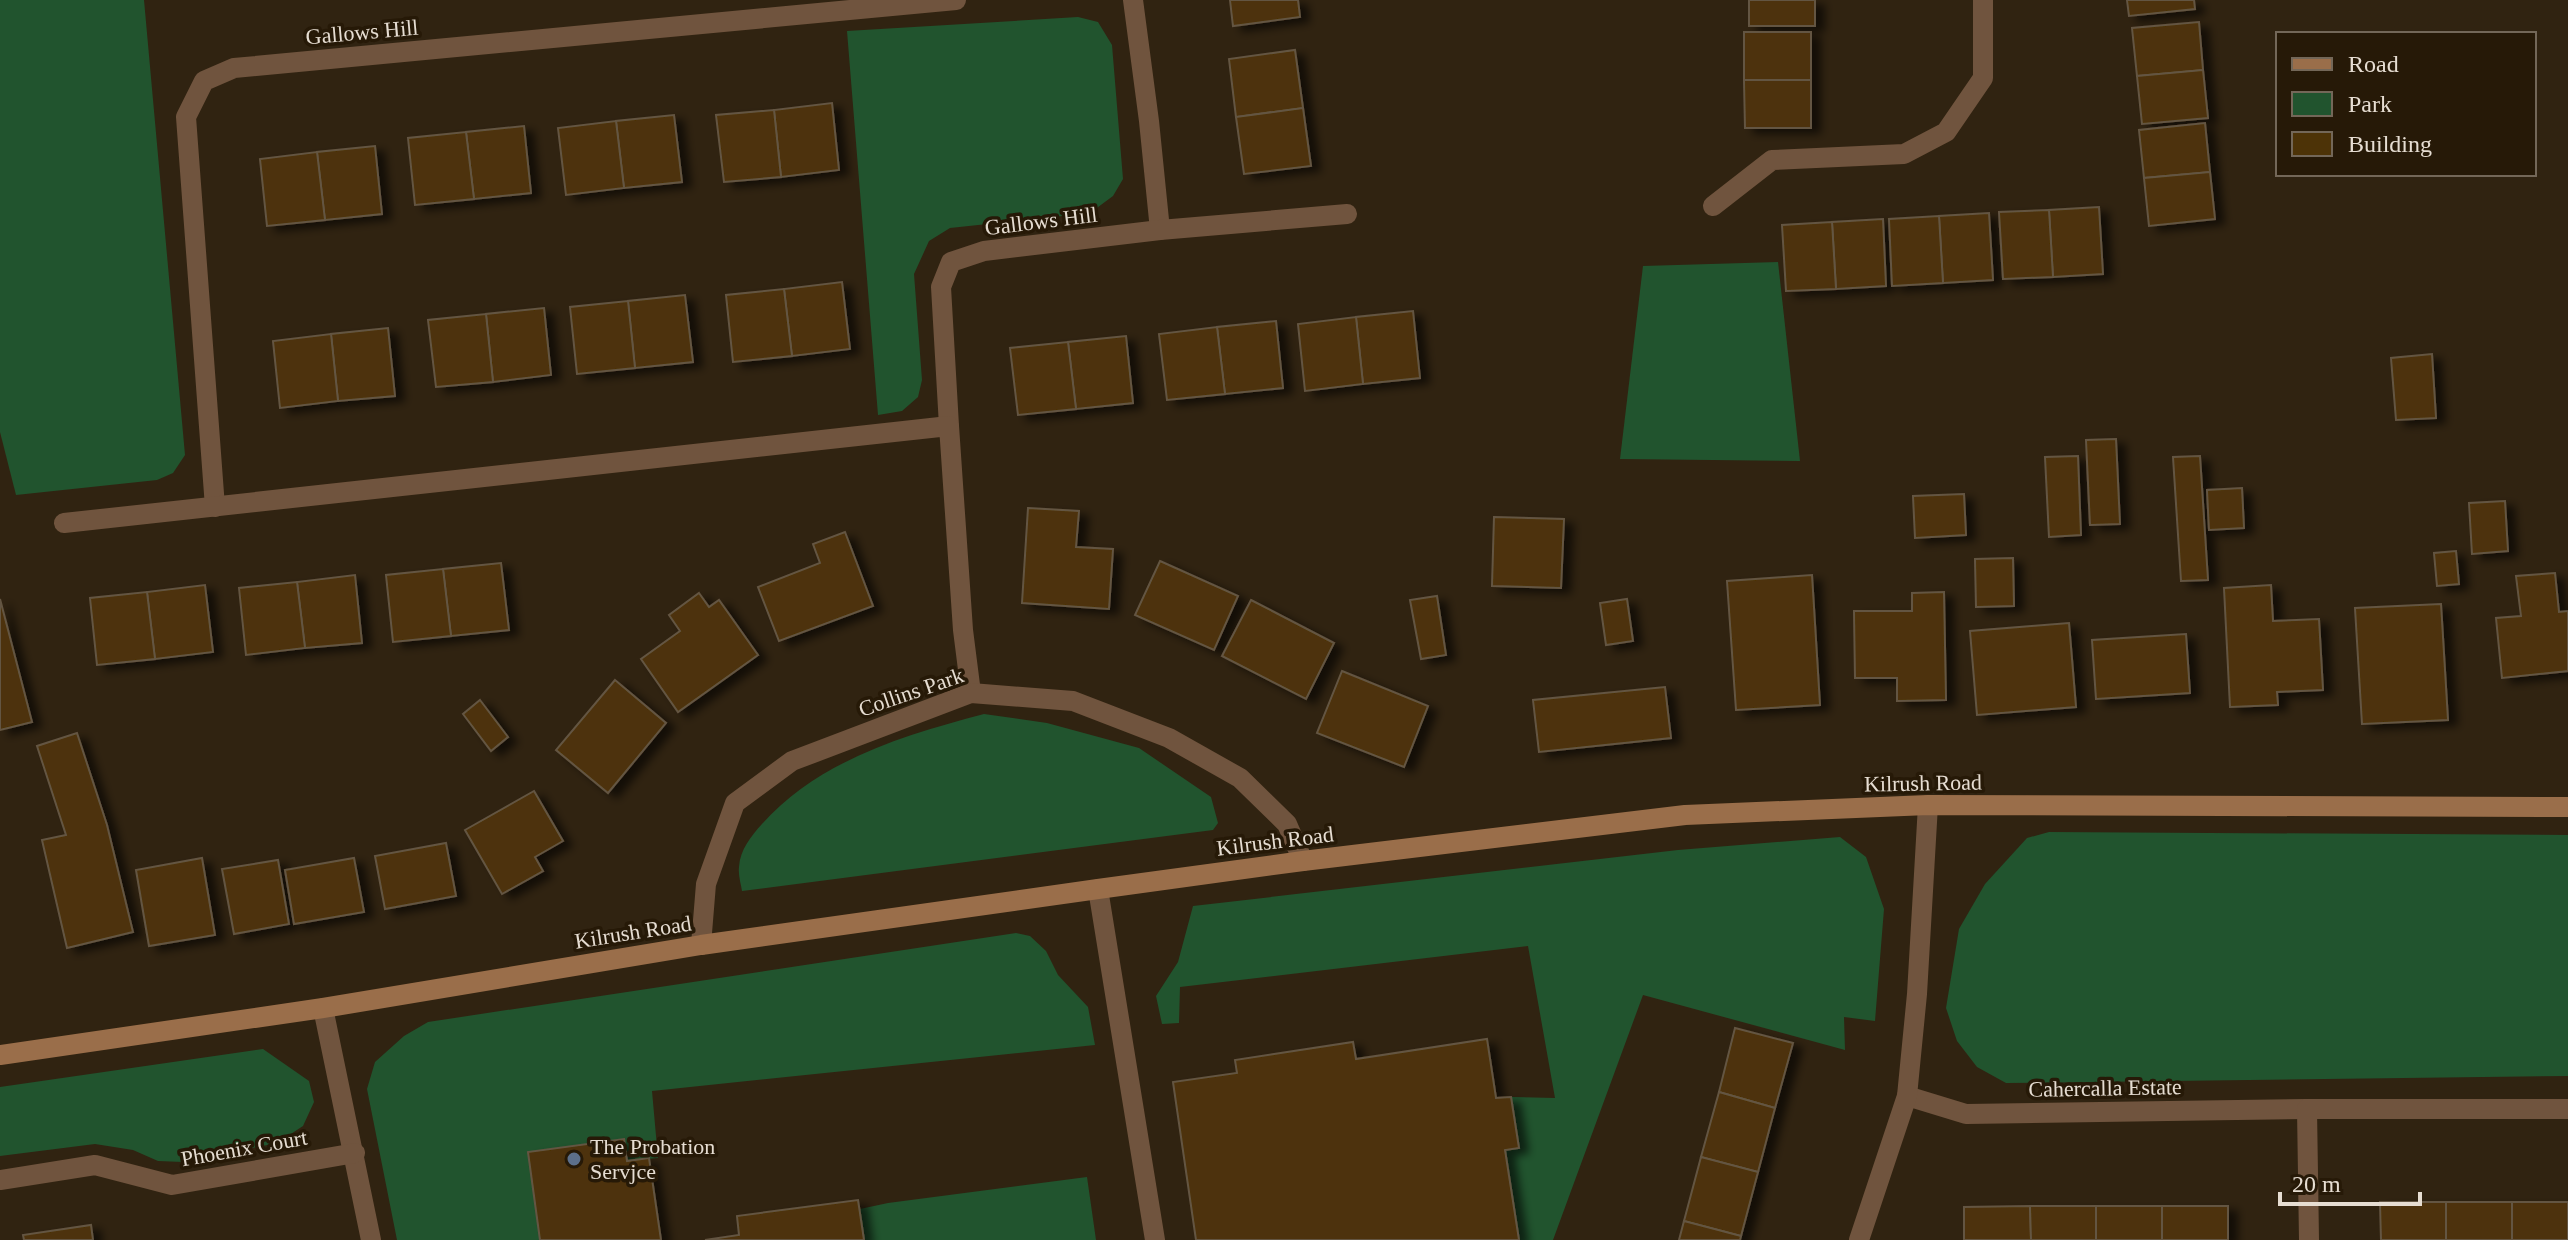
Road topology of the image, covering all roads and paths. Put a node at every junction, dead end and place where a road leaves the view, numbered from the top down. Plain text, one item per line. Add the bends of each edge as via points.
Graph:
1 (956, 0) edge
2 (1133, 0) edge
3 (1983, 0) edge
4 (1713, 206) dead end
5 (1347, 214) dead end
6 (1160, 230) junction
7 (949, 426) junction
8 (215, 507) junction
9 (64, 523) dead end
10 (971, 693) junction
11 (1928, 805) junction
12 (2568, 807) edge
13 (1303, 861) junction
14 (1098, 889) junction
15 (701, 945) junction
16 (323, 1008) junction
17 (0, 1055) edge
18 (1907, 1096) junction
19 (2307, 1109) junction
20 (2568, 1109) edge
21 (355, 1153) junction
22 (0, 1180) edge
23 (371, 1240) edge
24 (1155, 1240) edge
25 (1859, 1240) edge
26 (2309, 1240) edge

1 - 8 street, Gallows Hill via 234,68 204,81 186,117
2 - 6 street
3 - 4 street via 1983,78 1946,132 1904,154 1772,160
5 - 6 street, Gallows Hill
6 - 7 street, Gallows Hill via 984,251 951,262 941,287
7 - 8 street
7 - 10 street, Gallows Hill
8 - 9 street
10 - 13 street, Collins Park via 1073,701 1169,738 1240,778 1287,824
10 - 15 street, Collins Park via 792,761 735,803 706,884
11 - 12 main road, Kilrush Road
11 - 13 main road, Kilrush Road via 1685,815
11 - 18 street
13 - 14 main road, Kilrush Road
14 - 15 main road, Kilrush Road
14 - 24 street
15 - 16 main road, Kilrush Road
16 - 17 main road, Kilrush Road
16 - 21 street
18 - 19 street, Cahercalla Estate via 1966,1114
18 - 25 street
19 - 20 street, Cahercalla Estate
19 - 26 street
21 - 22 street, Phoenix Court via 172,1185 95,1165
21 - 23 street

